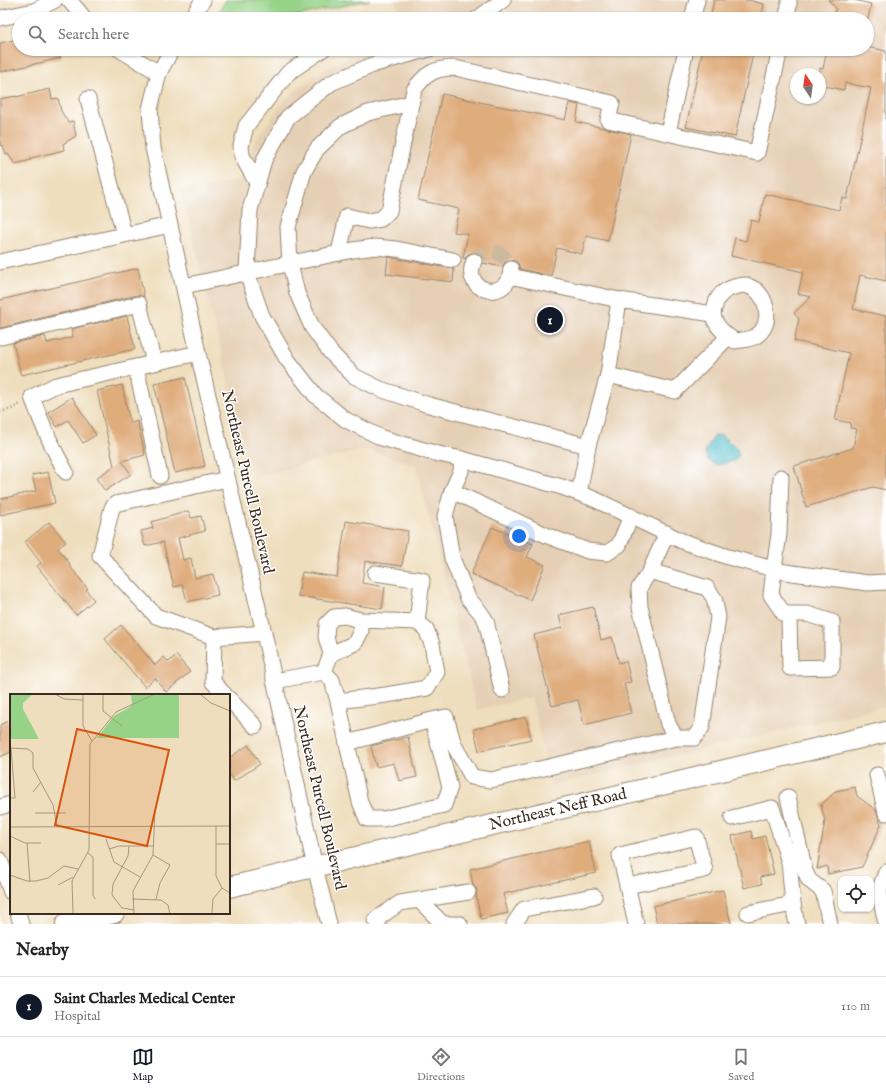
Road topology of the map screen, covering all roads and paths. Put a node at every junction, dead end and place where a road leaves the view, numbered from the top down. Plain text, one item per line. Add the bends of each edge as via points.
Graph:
1 (55, 0) edge
2 (70, 0) edge
3 (203, 0) edge
4 (503, 0) edge
5 (696, 0) edge
6 (789, 0) edge
7 (29, 12) edge
8 (79, 12) edge
9 (195, 12) edge
10 (486, 12) edge
11 (693, 12) edge
12 (788, 12) edge
13 (12, 16) edge
14 (0, 18) edge
15 (131, 56) edge
16 (168, 56) edge
17 (313, 56) edge
18 (389, 56) edge
19 (684, 56) edge
20 (778, 56) edge
21 (159, 72) junction
22 (88, 99) dead end
23 (412, 103) junction
24 (668, 133) junction
25 (257, 183) junction
26 (170, 225) junction
27 (124, 234) junction
28 (340, 253) junction
29 (453, 260) dead end
30 (474, 261) dead end
31 (0, 262) edge
32 (290, 264) junction
33 (247, 273) junction
34 (184, 286) junction
35 (619, 300) junction
36 (713, 314) junction
37 (728, 336) junction
38 (1, 337) edge
39 (198, 353) junction
40 (154, 363) junction
41 (136, 367) junction
42 (608, 375) junction
43 (32, 397) junction
44 (0, 412) edge
45 (588, 446) junction
46 (462, 459) junction
47 (66, 472) dead end
48 (160, 476) dead end
49 (781, 478) dead end
50 (227, 479) junction
51 (452, 491) junction
52 (579, 494) junction
53 (631, 516) junction
54 (668, 533) junction
55 (774, 569) junction
56 (650, 571) junction
57 (375, 573) dead end
58 (886, 582) edge
59 (789, 614) dead end
60 (360, 620) junction
61 (416, 622) junction
62 (264, 633) junction
63 (214, 637) junction
64 (331, 654) junction
65 (324, 672) junction
66 (274, 681) junction
67 (502, 690) dead end
68 (224, 694) edge
69 (230, 700) edge
70 (338, 701) junction
71 (432, 720) junction
72 (255, 726) dead end
73 (886, 732) edge
74 (676, 738) junction
75 (347, 743) junction
76 (877, 775) dead end
77 (788, 797) dead end
78 (10, 804) edge
79 (0, 807) edge
80 (886, 813) edge
81 (732, 818) dead end
82 (0, 860) edge
83 (315, 867) junction
84 (886, 872) edge
85 (627, 886) junction
86 (230, 887) edge
87 (10, 889) edge
88 (468, 892) dead end
89 (594, 896) dead end
90 (419, 900) junction
91 (793, 904) junction
92 (18, 914) edge
93 (110, 914) edge
94 (748, 914) dead end
95 (21, 924) edge
96 (66, 924) edge
97 (329, 924) edge
98 (378, 924) edge
99 (460, 924) edge
100 (514, 924) edge
101 (636, 924) edge
102 (797, 924) edge
103 (830, 924) edge
104 (886, 924) edge

1 - 7 street
2 - 8 street
3 - 9 street
4 - 10 street
5 - 11 street
6 - 12 street
13 - 14 street
15 - 21 street
16 - 21 street, Northeast Purcell Boulevard
17 - 25 street via 288,73 246,126 241,146 242,156
18 - 25 street via 331,83 288,117 264,160
19 - 24 street
20 - 24 street via 757,153
21 - 26 street, Northeast Purcell Boulevard via 150,109 153,148
22 - 27 street
23 - 24 street via 414,90 421,80 436,70 454,68 612,103 608,120
23 - 28 street via 389,211 381,219 369,221 347,216
23 - 32 street via 368,113 341,126 317,149 304,171 288,227
25 - 33 street via 250,210
26 - 27 street
26 - 34 street, Northeast Purcell Boulevard
27 - 31 street
28 - 29 street via 375,247
28 - 32 street
30 - 35 street via 471,267 474,282 486,290 494,291 501,288 507,283 510,272
32 - 33 street
32 - 45 street via 297,293 312,327 331,353 354,376 380,389 429,405
33 - 34 street
33 - 46 street via 262,316 287,359 315,395 346,420 382,438
34 - 39 street, Northeast Purcell Boulevard
35 - 36 street
35 - 42 street
36 - 37 street
36 - 37 street via 716,302 723,292 736,286 746,285 756,290 763,298 768,310 761,332 746,340 735,341
37 - 42 street via 675,390
38 - 40 street via 139,304
39 - 40 street
39 - 50 street, Northeast Purcell Boulevard
40 - 41 street
41 - 43 street via 56,385
41 - 48 street
42 - 45 street
43 - 44 path via 14,408
43 - 47 street via 42,426
45 - 52 street
46 - 51 street via 461,471
46 - 52 street
49 - 55 street via 780,534
50 - 62 street, Northeast Purcell Boulevard
50 - 63 street via 115,504 100,556 156,616
51 - 53 street via 548,536 588,551 607,553 619,545
51 - 67 street via 445,516 452,558 468,598 486,620
52 - 53 street
53 - 54 street
54 - 55 street via 682,541 728,557
54 - 56 street
55 - 58 street via 868,583
55 - 59 street via 771,595 784,614
56 - 74 street via 639,588 640,607 668,724
56 - 74 street via 707,588 714,598 718,617 702,727 694,738
57 - 61 street via 422,580
60 - 61 street
60 - 64 street via 361,631 355,643
60 - 64 street via 345,616 334,617 327,624 326,637
61 - 70 street via 426,629 432,644 437,672 427,688
62 - 63 street
62 - 66 street, Northeast Purcell Boulevard
63 - 68 street via 213,682
64 - 65 street
65 - 66 street
65 - 70 street via 332,680
66 - 83 street, Northeast Purcell Boulevard
69 - 72 street
70 - 75 street
71 - 74 street via 446,717 454,745 472,777 490,780
71 - 75 street
71 - 75 street via 450,788 444,805 383,819 367,819 360,802
73 - 83 main road, Northeast Neff Road
76 - 80 street
77 - 103 street via 805,872 809,880 823,891
78 - 79 street
81 - 91 street via 772,808 789,862
82 - 87 street
83 - 86 main road, Northeast Neff Road
83 - 97 street, Northeast Purcell Boulevard
84 - 104 street via 879,891
85 - 85 street via 620,855 696,837 705,870
85 - 101 street
88 - 90 street
89 - 100 street via 524,909
90 - 98 street via 400,903 375,920
90 - 99 street via 443,924
91 - 94 street
91 - 102 street
92 - 95 street
93 - 96 main road

